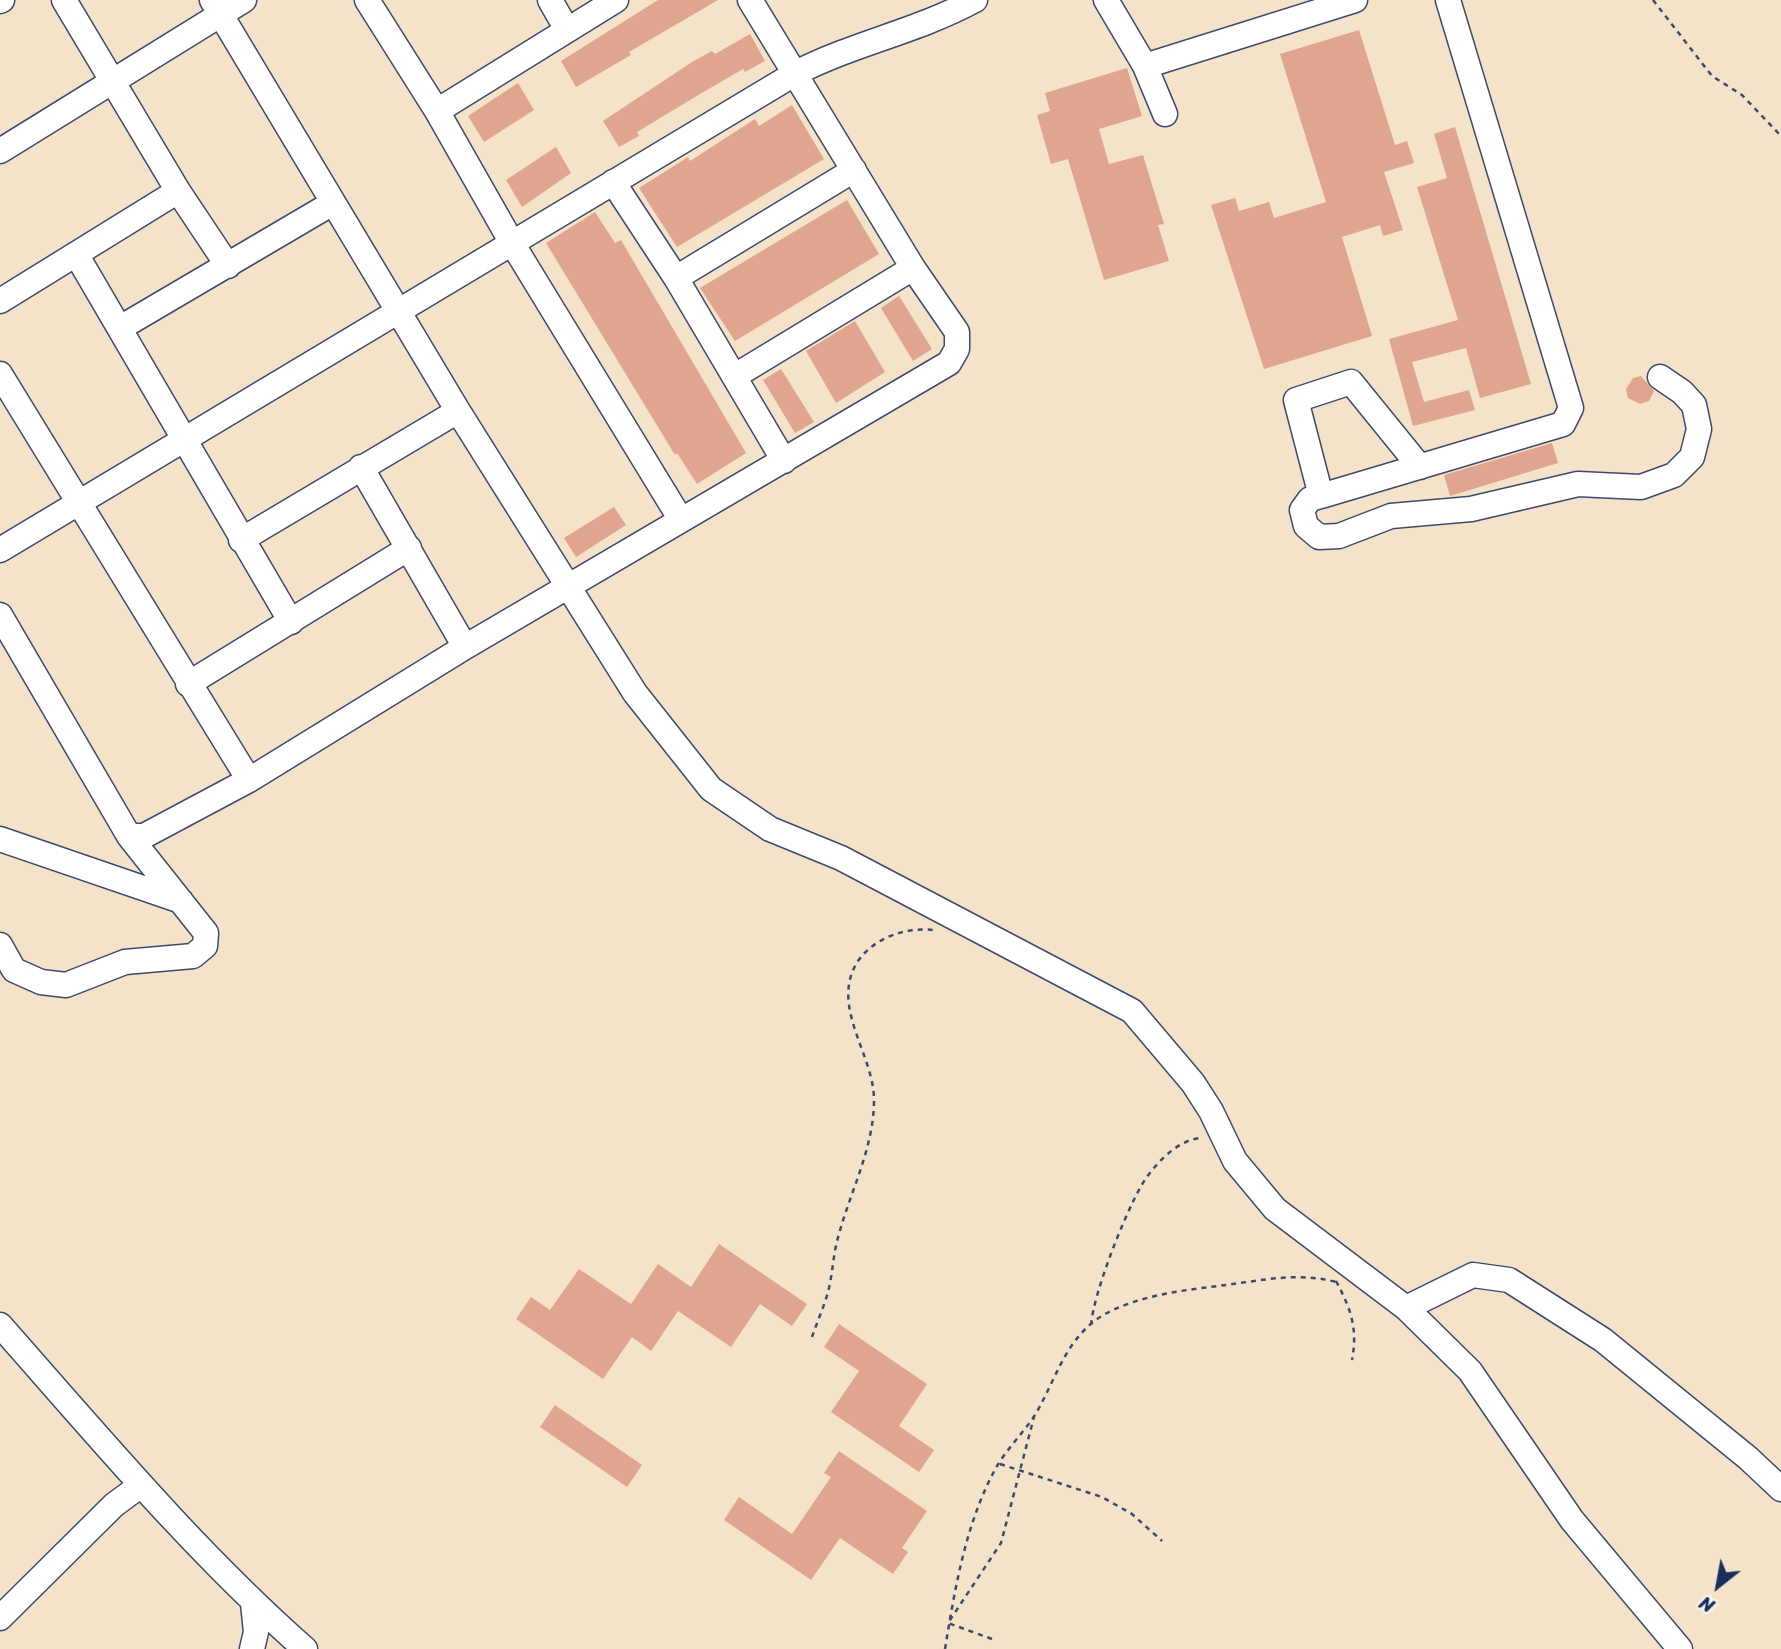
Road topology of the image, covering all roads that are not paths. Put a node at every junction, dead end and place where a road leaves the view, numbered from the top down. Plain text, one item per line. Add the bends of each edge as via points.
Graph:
1 (64, 0) edge
2 (244, 0) edge
3 (367, 0) edge
4 (550, 0) edge
5 (616, 0) edge
6 (750, 0) edge
7 (975, 0) edge
8 (1107, 0) edge
9 (1354, 0) edge
10 (1448, 0) edge
11 (216, 7) edge
12 (566, 28) junction
13 (1145, 66) junction
14 (796, 73) junction
15 (114, 82) junction
16 (437, 111) junction
17 (1165, 114) dead end
18 (0, 151) edge
19 (854, 170) junction
20 (613, 182) junction
21 (178, 191) junction
22 (331, 204) junction
23 (512, 243) junction
24 (76, 254) junction
25 (228, 266) junction
26 (913, 268) junction
27 (676, 278) junction
28 (0, 301) edge
29 (400, 310) junction
30 (120, 328) junction
31 (0, 374) edge
32 (735, 376) junction
33 (1660, 377) dead end
34 (458, 411) junction
35 (183, 440) junction
36 (785, 461) junction
37 (361, 467) junction
38 (1420, 467) junction
39 (1321, 496) junction
40 (79, 503) junction
41 (681, 520) junction
42 (241, 540) junction
43 (409, 548) junction
44 (0, 550) edge
45 (569, 587) junction
46 (0, 615) edge
47 (291, 622) junction
48 (465, 647) junction
49 (188, 684) junction
50 (249, 780) junction
51 (129, 836) junction
52 (0, 839) edge
53 (181, 901) junction
54 (0, 945) edge
55 (1406, 1308) junction
56 (0, 1325) edge
57 (141, 1485) junction
58 (1781, 1489) edge
59 (253, 1603) junction
60 (0, 1618) edge
61 (252, 1649) edge
62 (305, 1649) edge
63 (1680, 1649) edge

1 - 15 street
2 - 11 street
3 - 16 street
4 - 12 street
5 - 12 street
6 - 14 street
7 - 14 street via 896,35 837,51
8 - 13 street
9 - 13 street
10 - 38 street via 1572,408 1563,424
11 - 15 street
11 - 22 street
12 - 16 street
13 - 17 street
14 - 19 street
14 - 20 street
15 - 18 street
15 - 21 street
16 - 23 street
19 - 26 street
19 - 27 street
20 - 23 street
20 - 27 street
21 - 24 street
21 - 25 street
22 - 25 street
22 - 29 street
23 - 29 street
23 - 41 street
24 - 28 street
24 - 30 street
25 - 30 street
26 - 32 street
26 - 36 street via 957,332 957,349 949,363
27 - 32 street
29 - 34 street
29 - 35 street
30 - 35 street
31 - 40 street
32 - 36 street
33 - 39 street via 1694,405 1699,429 1692,457 1674,475 1641,487 1578,484 1471,509 1391,516 1339,536 1319,537 1306,526 1302,510 1310,499
34 - 37 street
34 - 45 street
35 - 40 street
35 - 42 street
36 - 41 street
37 - 42 street
37 - 43 street
38 - 39 street
38 - 39 street via 1351,382 1296,400
40 - 44 street
40 - 49 street
41 - 45 street
42 - 47 street
43 - 47 street
43 - 48 street
45 - 48 street
45 - 55 street via 635,693 710,789 770,830 841,858 1132,1011 1194,1083 1235,1161 1275,1209
46 - 51 street
47 - 49 street
48 - 50 street
49 - 50 street
50 - 51 street via 144,836
51 - 53 street
52 - 53 street
53 - 54 street via 206,933 205,946 193,956 125,962 66,985 41,982 14,970
55 - 58 street via 1473,1275 1509,1280 1603,1340
55 - 63 street via 1470,1371 1572,1520
56 - 57 street
57 - 59 street
57 - 60 street via 114,1505
59 - 61 street via 256,1632
59 - 62 street

